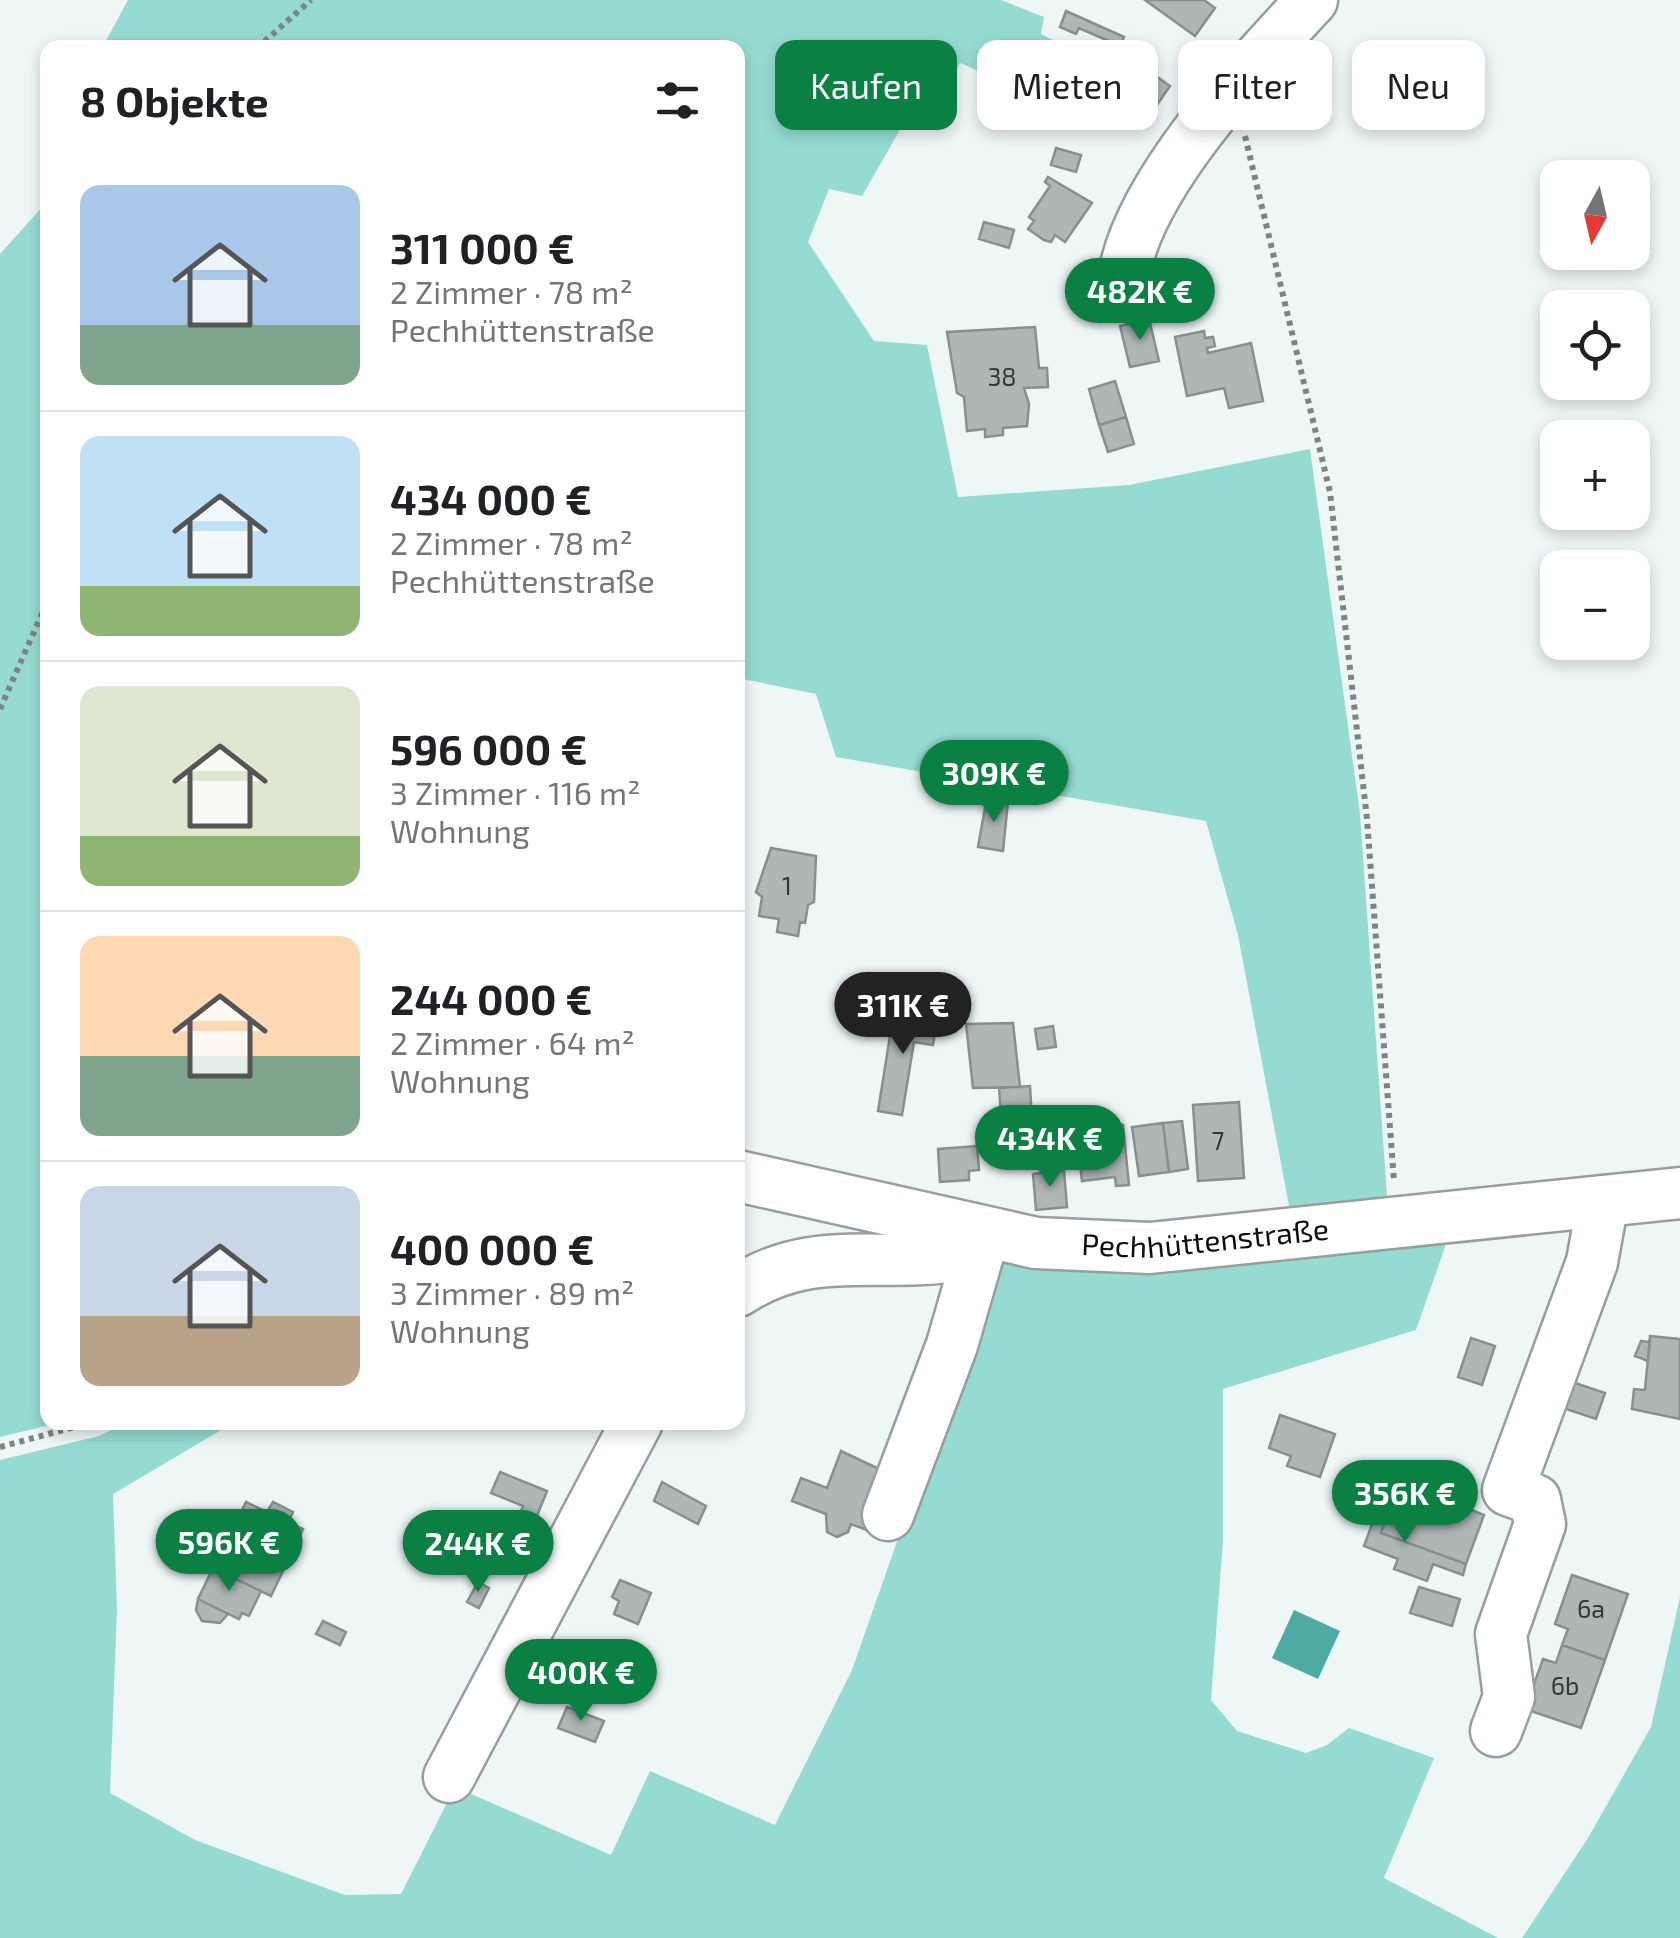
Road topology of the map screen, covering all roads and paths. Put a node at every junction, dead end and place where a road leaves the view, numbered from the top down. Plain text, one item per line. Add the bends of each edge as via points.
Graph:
1 (311, 0) edge
2 (1312, 0) edge
3 (265, 40) edge
4 (1277, 40) edge
5 (1204, 130) edge
6 (1244, 130) edge
7 (1125, 270) dead end
8 (40, 618) edge
9 (0, 709) edge
10 (745, 1178) edge
11 (1680, 1193) edge
12 (1603, 1201) junction
13 (1397, 1222) junction
14 (979, 1233) junction
15 (745, 1286) edge
16 (63, 1430) edge
17 (633, 1430) edge
18 (0, 1447) edge
19 (888, 1515) dead end
20 (1496, 1732) dead end
21 (449, 1776) dead end

1 - 3 path
2 - 4 street
5 - 7 street via 1132,238
6 - 13 path via 1330,492 1359,736
8 - 9 path
10 - 14 street, Pechhüttenstraße
11 - 12 street, Pechhüttenstraße
12 - 13 street, Pechhüttenstraße
12 - 20 street via 1592,1262 1508,1490 1535,1500 1540,1524 1501,1634 1509,1698
13 - 14 street, Pechhüttenstraße via 1150,1248 1036,1244
14 - 15 street via 961,1255 805,1260
14 - 19 street via 952,1345
16 - 18 path
17 - 21 street

